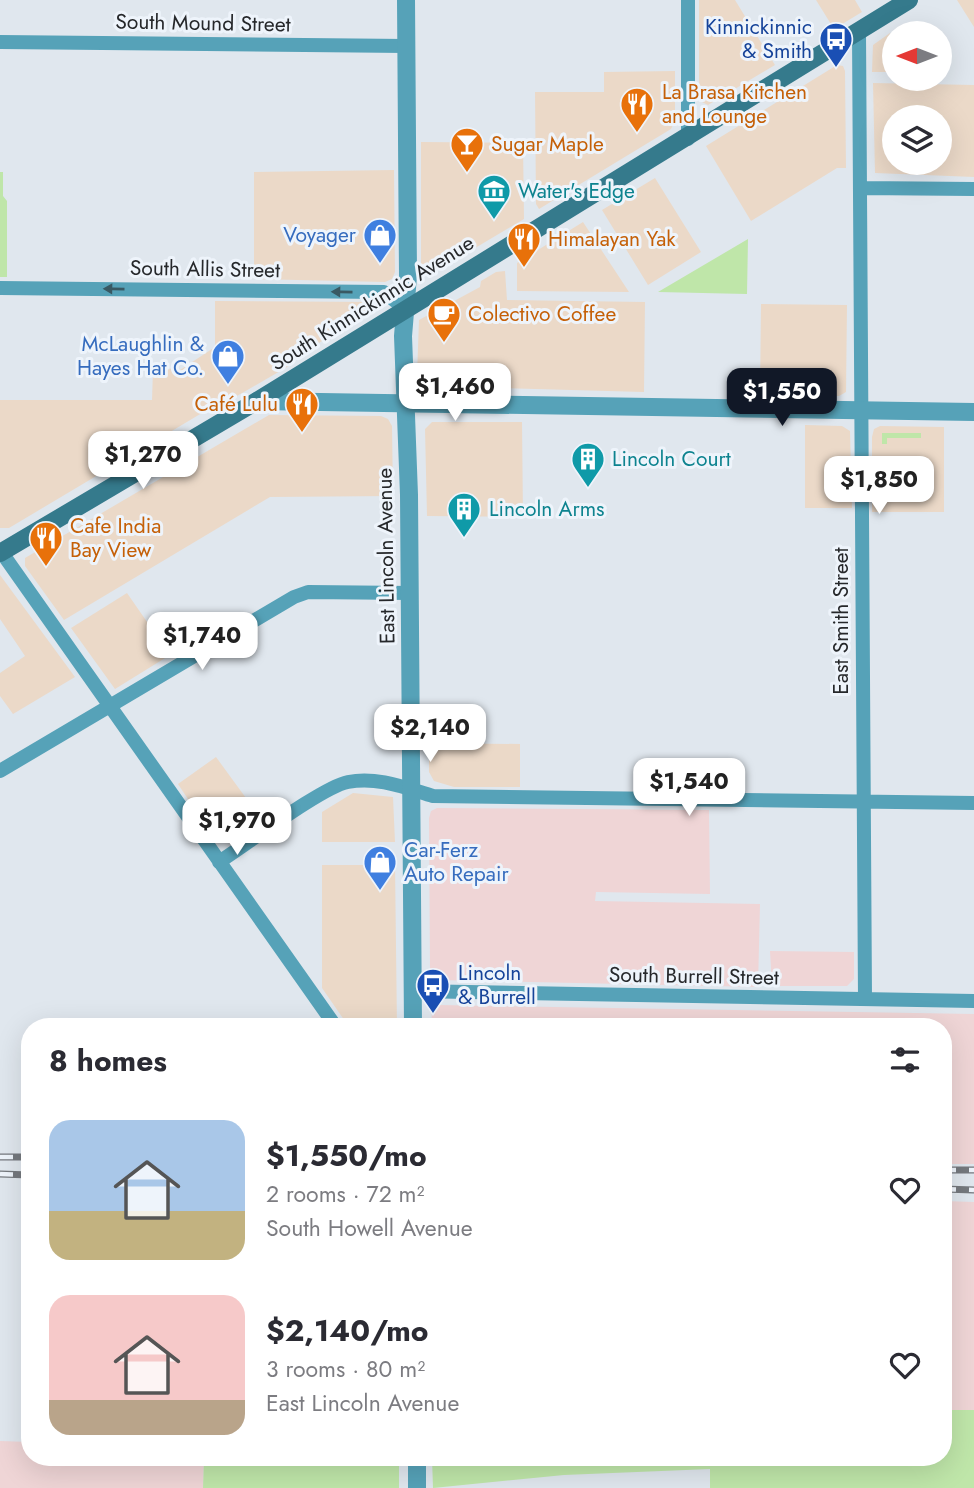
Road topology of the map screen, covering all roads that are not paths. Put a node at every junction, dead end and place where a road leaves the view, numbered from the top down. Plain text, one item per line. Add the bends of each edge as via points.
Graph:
1 (406, 0) edge
2 (688, 0) edge
3 (909, 0) edge
4 (859, 33) junction
5 (0, 42) edge
6 (406, 46) junction
7 (688, 139) junction
8 (861, 188) junction
9 (974, 189) edge
10 (0, 288) edge
11 (404, 308) junction
12 (257, 401) junction
13 (405, 403) junction
14 (862, 410) junction
15 (974, 412) edge
16 (0, 552) edge
17 (410, 593) junction
18 (110, 707) junction
19 (0, 771) edge
20 (411, 789) junction
21 (863, 802) junction
22 (974, 803) edge
23 (219, 862) junction
24 (413, 991) junction
25 (865, 999) junction
26 (974, 1001) edge
27 (330, 1018) edge
28 (413, 1018) edge
29 (417, 1466) edge
30 (417, 1488) edge

1 - 6 street, East Lincoln Avenue
2 - 7 street
3 - 4 main road, South Kinnickinnic Avenue
4 - 7 main road, South Kinnickinnic Avenue
4 - 8 street, East Smith Street
5 - 6 street, South Mound Street
6 - 11 street, East Lincoln Avenue via 408,276
7 - 11 main road, South Kinnickinnic Avenue
8 - 9 street
8 - 14 street, East Smith Street
11 -> 10 street, South Allis Street via 384,292
11 - 12 main road, South Kinnickinnic Avenue
11 - 13 street, East Lincoln Avenue
12 - 13 street
12 - 16 main road, South Kinnickinnic Avenue
13 - 14 street
13 - 17 street, East Lincoln Avenue
14 - 15 street
14 - 21 street, East Smith Street
16 - 18 street
17 - 18 street via 309,592 294,597
17 - 20 street, East Lincoln Avenue
18 - 19 street
18 - 23 street
20 - 21 street via 433,796
20 - 23 street via 392,782 337,785
20 - 24 street, East Lincoln Avenue
21 - 22 street
21 - 25 street, East Smith Street
23 - 27 street
24 - 25 street, South Burrell Street
24 - 28 street, East Lincoln Avenue
25 - 26 street, South Burrell Street
29 - 30 street

